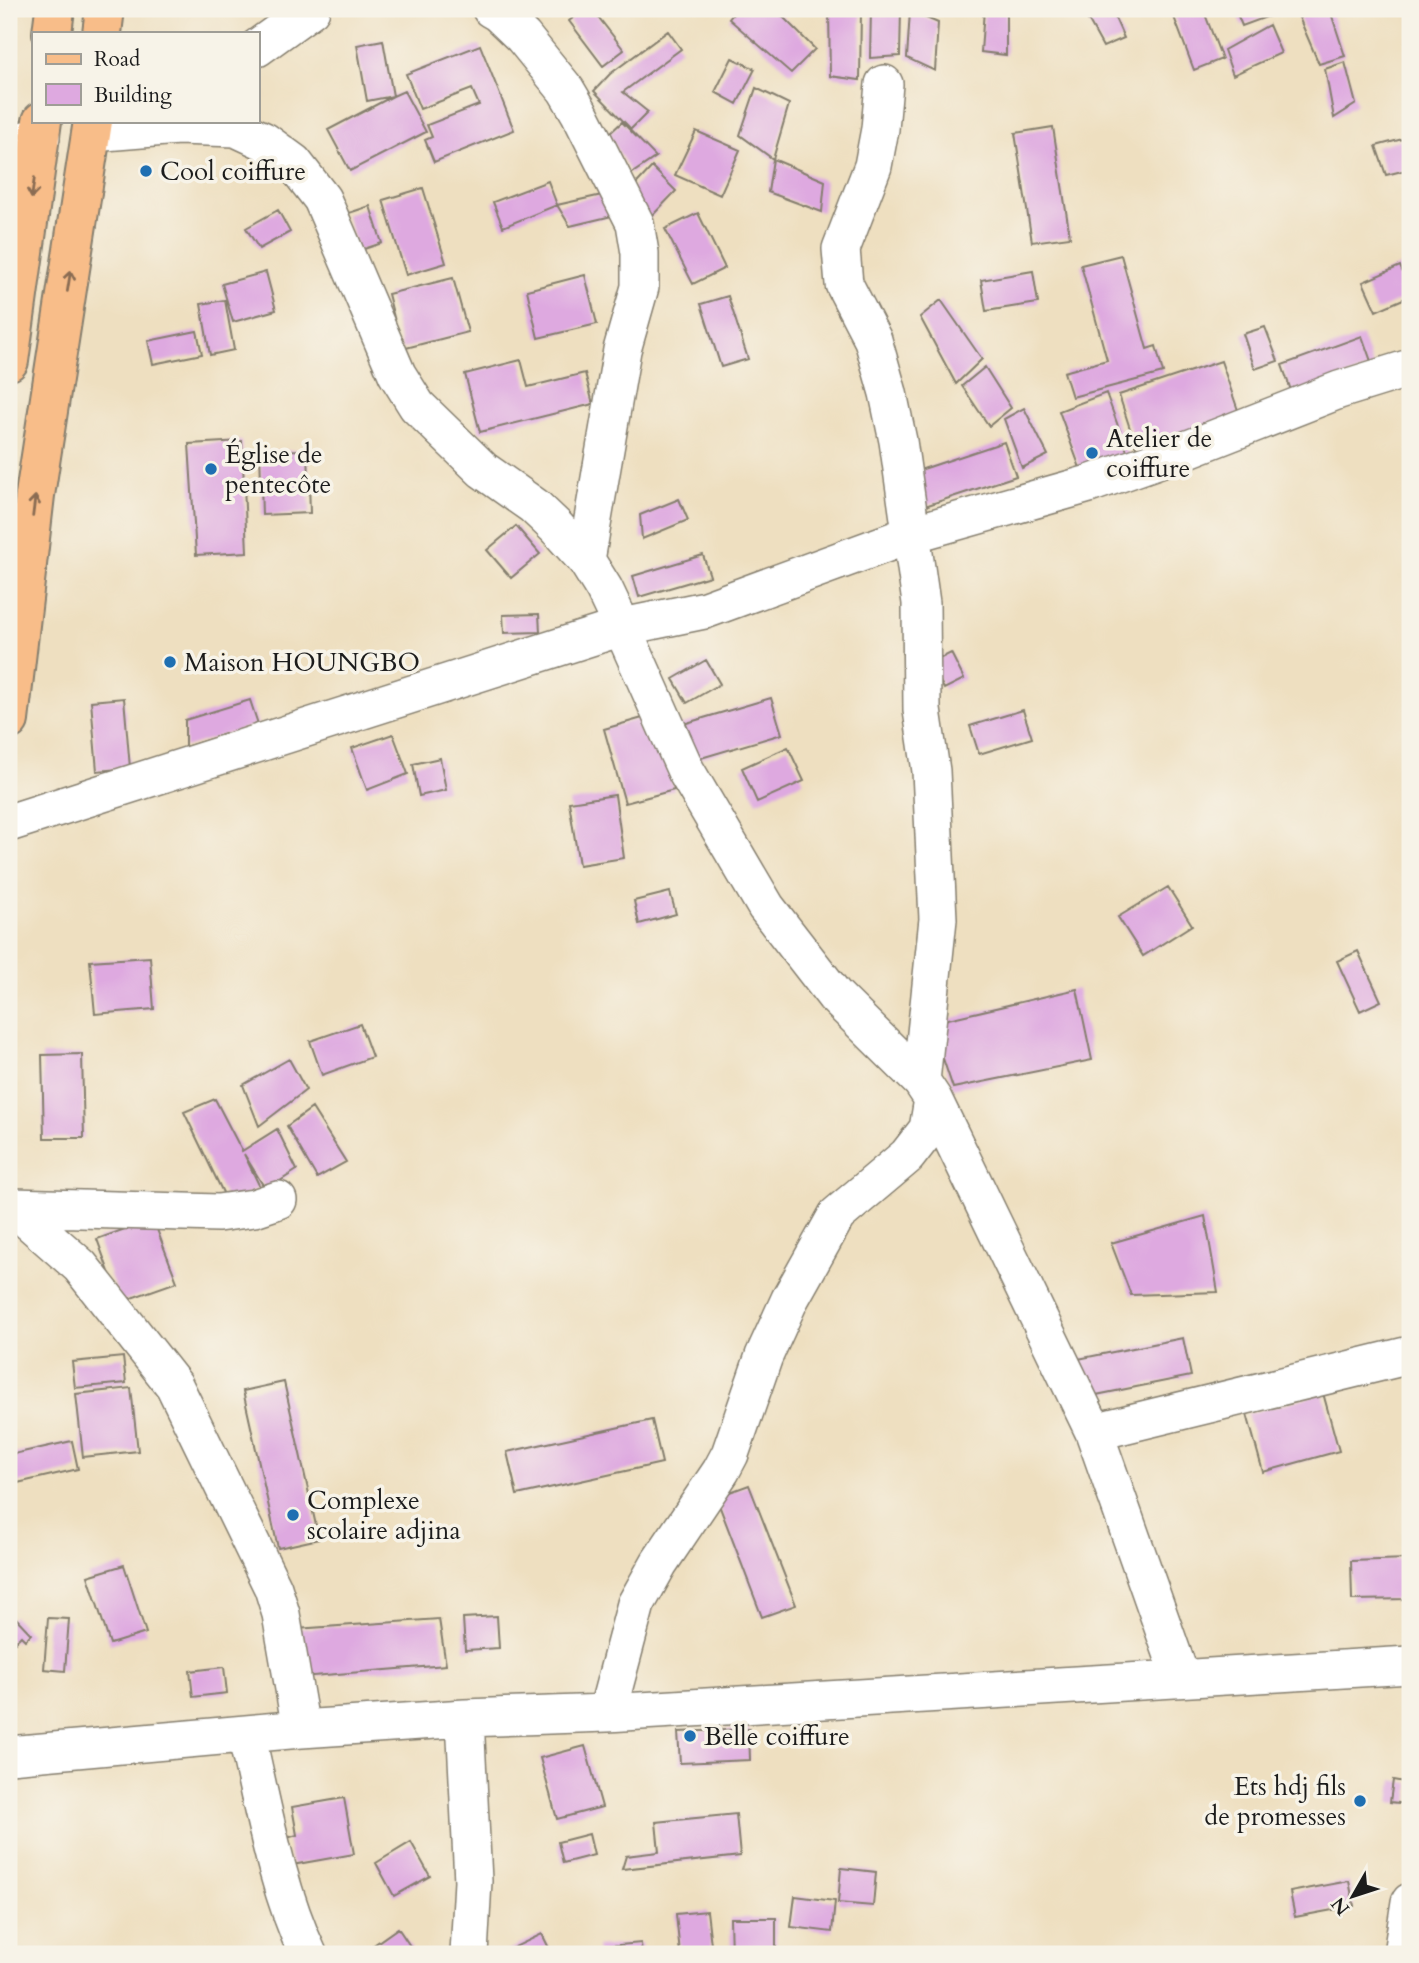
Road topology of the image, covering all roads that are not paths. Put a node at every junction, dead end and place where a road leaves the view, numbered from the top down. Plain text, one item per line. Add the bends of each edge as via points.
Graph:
1 (55, 9) edge
2 (105, 9) edge
3 (311, 9) edge
4 (491, 9) edge
5 (52, 32) edge
6 (102, 32) edge
7 (259, 47) edge
8 (884, 84) dead end
9 (211, 124) edge
10 (92, 127) edge
11 (31, 133) edge
12 (9, 362) edge
13 (1410, 368) edge
14 (912, 534) junction
15 (586, 560) junction
16 (622, 627) junction
17 (9, 720) edge
18 (9, 823) edge
19 (927, 1090) junction
20 (278, 1200) dead end
21 (11, 1207) edge
22 (1410, 1355) edge
23 (1094, 1432) junction
24 (1410, 1665) edge
25 (1181, 1678) junction
26 (607, 1713) junction
27 (465, 1718) junction
28 (301, 1729) junction
29 (246, 1734) junction
30 (9, 1755) edge
31 (1410, 1902) edge
32 (308, 1954) edge
33 (469, 1954) edge
34 (1402, 1954) edge

1 - 5 main road
2 - 6 main road
3 - 7 street
4 - 15 street via 523,37 566,90 635,223 640,287 622,349
8 - 14 street via 873,166 841,249 844,284 873,340 888,394
9 - 10 street
9 - 15 street via 236,128 264,141 294,163 322,199 397,374 416,406 483,470 534,506
17 -> 10 main road via 35,495
11 -> 12 main road
13 - 14 street via 1088,484
14 - 16 street via 705,610
14 - 19 street via 921,603 922,710 931,771 937,919
15 - 16 street
16 - 18 street
16 - 19 street via 686,771 766,907 835,996
19 - 23 street
19 - 26 street via 928,1129 907,1156 837,1215 790,1299 764,1356 730,1454 636,1604
20 - 21 street via 218,1213
21 - 28 street via 80,1266 174,1385 273,1588
22 - 23 street
23 - 25 street
24 - 25 street
25 - 26 street
26 - 27 street
27 - 28 street
27 - 33 street via 473,1881
28 - 29 street
29 - 30 street
29 - 32 street via 276,1862
31 - 34 street

